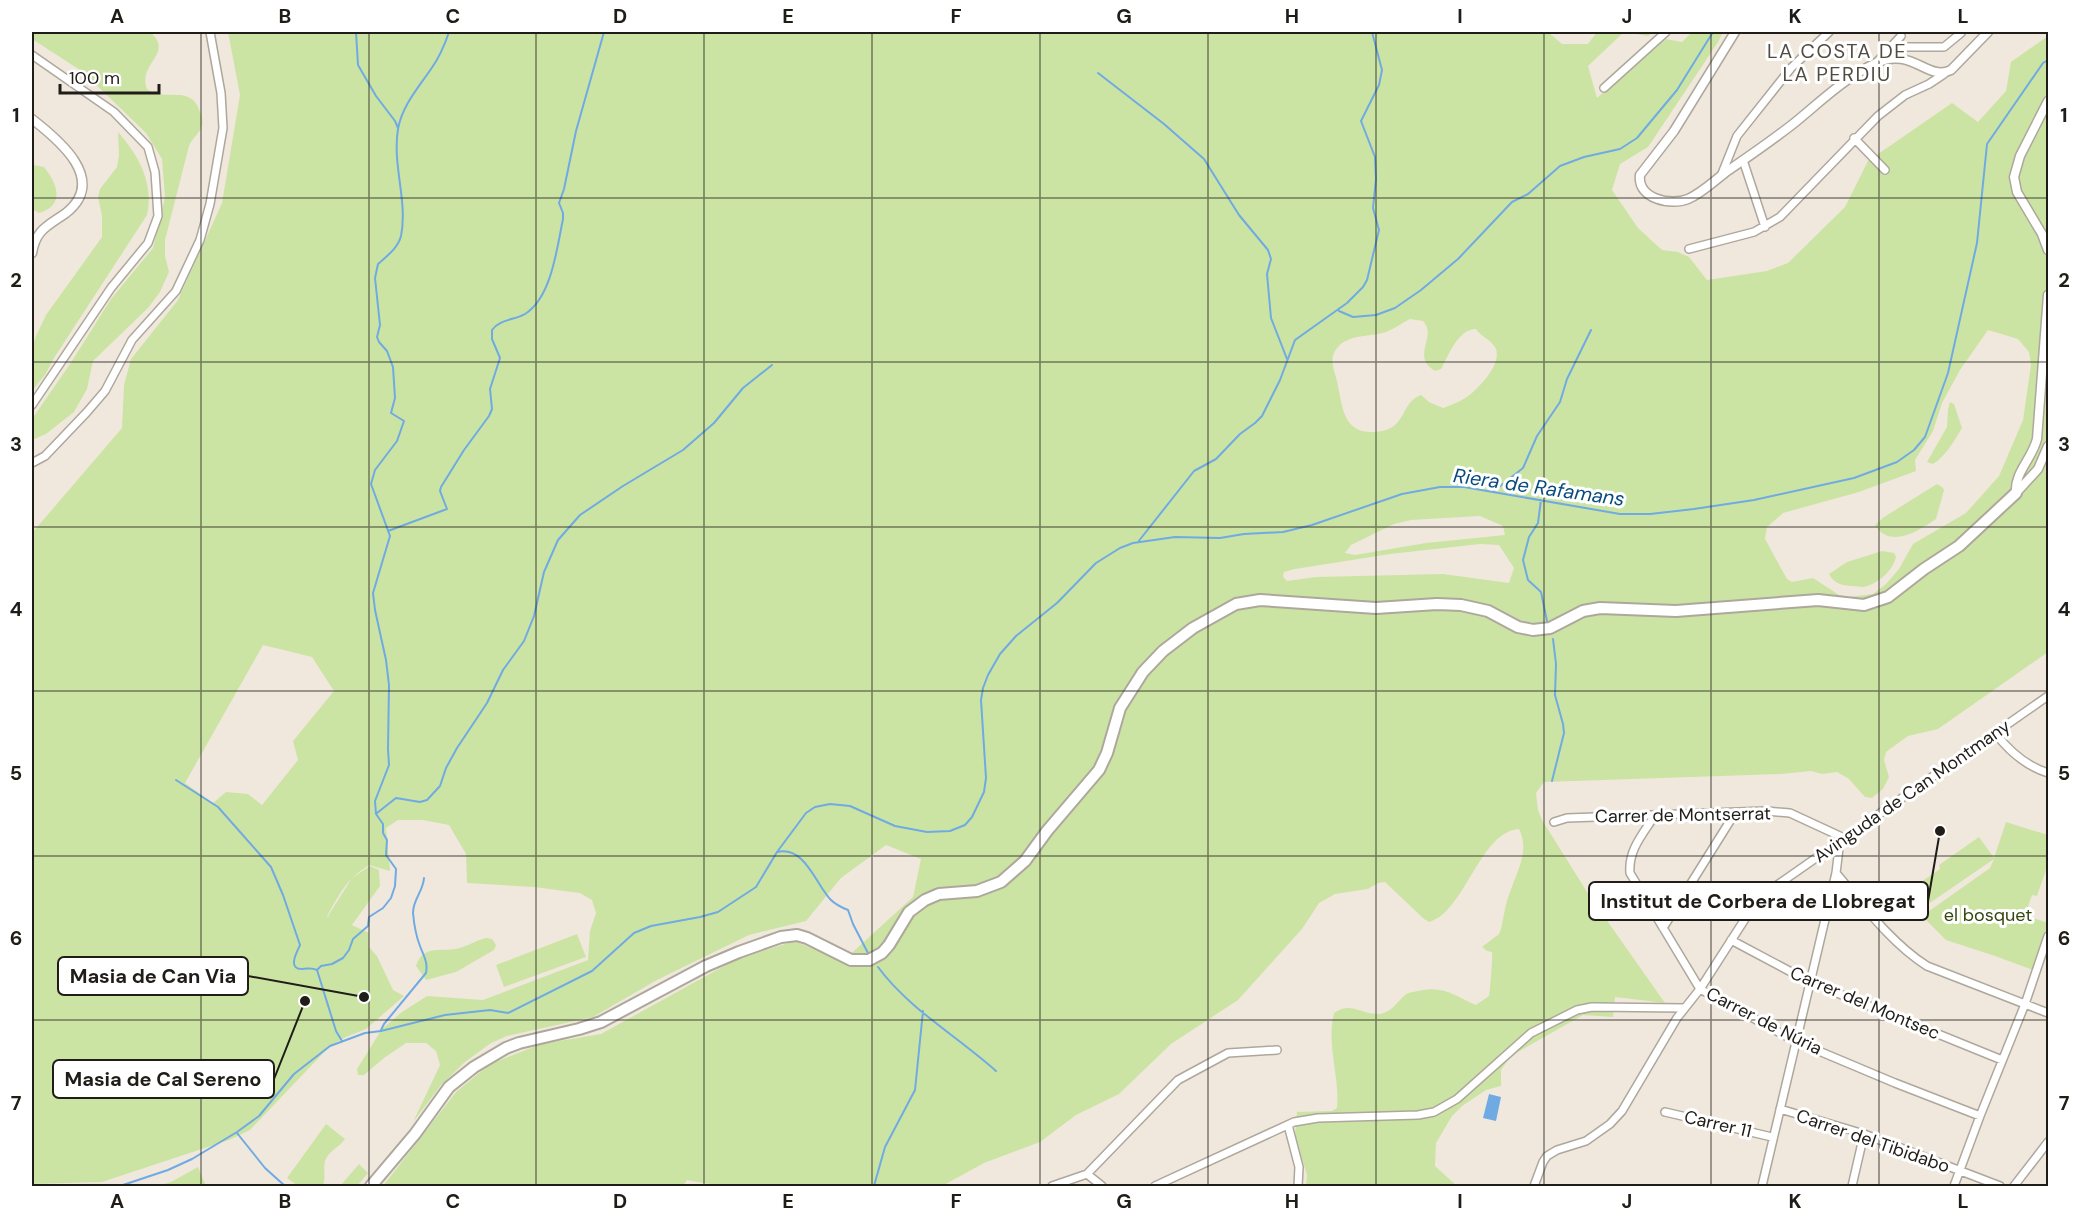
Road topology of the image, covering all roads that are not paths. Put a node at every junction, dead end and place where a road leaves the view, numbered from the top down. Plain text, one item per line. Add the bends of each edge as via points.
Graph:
1 (210, 32) edge
2 (1666, 32) edge
3 (1735, 32) edge
4 (1829, 32) edge
5 (1988, 32) edge
6 (1961, 33) dead end
7 (1901, 34) edge
8 (1905, 48) junction
9 (32, 55) edge
10 (1900, 57) junction
11 (1877, 62) junction
12 (1944, 74) junction
13 (1604, 88) dead end
14 (2049, 101) edge
15 (32, 118) edge
16 (1854, 138) junction
17 (1743, 160) junction
18 (1885, 170) dead end
19 (1720, 176) junction
20 (1765, 226) junction
21 (1689, 249) dead end
22 (2049, 250) edge
23 (32, 253) edge
24 (2049, 295) edge
25 (32, 405) edge
26 (2049, 446) edge
27 (32, 463) edge
28 (2016, 494) junction
29 (2049, 696) edge
30 (1996, 734) junction
31 (2049, 773) edge
32 (1735, 813) junction
33 (1656, 815) junction
34 (1554, 822) dead end
35 (1842, 839) junction
36 (1836, 873) junction
37 (1663, 928) junction
38 (2049, 936) edge
39 (1731, 940) junction
40 (1810, 982) junction
41 (1700, 989) junction
42 (2025, 1004) junction
43 (1684, 1008) junction
44 (2049, 1013) edge
45 (1795, 1041) junction
46 (1277, 1050) dead end
47 (2002, 1060) junction
48 (1780, 1109) junction
49 (1665, 1112) dead end
50 (1980, 1116) junction
51 (1288, 1125) junction
52 (1864, 1134) junction
53 (1772, 1137) junction
54 (2049, 1142) edge
55 (1959, 1171) junction
56 (1087, 1174) junction
57 (371, 1186) edge
58 (1052, 1186) edge
59 (1102, 1186) edge
60 (1155, 1186) edge
61 (1298, 1186) edge
62 (1534, 1186) edge
63 (1762, 1186) edge
64 (1852, 1186) edge
65 (1954, 1186) edge
66 (2000, 1186) edge
67 (2014, 1186) edge

1 - 27 street via 224,128 200,240 176,291 132,340 105,391 45,456
2 - 13 street
3 - 19 street via 1639,182 1654,198 1678,201 1694,196
4 - 19 street via 1791,68 1737,136
5 - 12 street
6 - 8 street via 1944,47
7 - 8 street
7 - 11 street
8 - 10 street
9 - 25 street via 114,112 148,147 155,172 158,216 148,243 111,288
10 - 11 street
10 - 12 street
11 - 17 street via 1850,77
12 - 16 street via 1891,104
14 - 22 street via 2020,156 2014,177 2017,192
15 - 23 street via 69,154 82,174 83,186 73,206 39,232
16 - 18 street
16 - 20 street via 1780,217
17 - 19 street
17 - 20 street
20 - 21 street
24 - 28 street via 2037,439 2016,483
26 - 28 street via 2038,469
28 - 57 main road via 1959,546 1888,597 1864,605 1818,600 1676,611 1600,608 1583,611 1550,628 1533,630 1468,606 1376,608 1260,600 1236,604 1193,628 1143,672 1116,717 1099,770 1007,878 985,889 939,894 925,900 909,912 890,945 869,960 851,960 807,938 781,937 706,966 601,1022 506,1048 449,1087
29 - 30 street, Avinguda de Can Montmany
30 - 31 street via 2023,761
30 - 35 street, Avinguda de Can Montmany
32 - 33 street, Carrer de Montserrat
32 - 35 street, Carrer de Montserrat via 1790,813
32 - 37 street
33 - 34 street, Carrer de Montserrat via 1567,818
33 - 37 street, Carrer de Núria via 1631,853 1629,863 1630,873
35 - 36 street
35 - 39 street, Avinguda de Can Montmany via 1763,895
36 - 40 street
36 - 42 street via 1914,958
37 - 41 street, Carrer de Núria
38 - 42 street
39 - 40 street, Carrer del Montsec
39 - 41 street, Avinguda de Can Montmany
40 - 45 street
40 - 47 street, Carrer del Montsec
41 - 43 street, Avinguda de Can Montmany
41 - 45 street, Carrer de Núria
42 - 44 street
42 - 47 street
43 - 51 street via 1577,1010 1531,1033 1457,1099 1434,1112 1318,1118
43 - 62 street, Avinguda de Can Montmany via 1622,1111 1586,1141 1547,1156
45 - 48 street
45 - 50 street, Carrer de Núria
46 - 56 street via 1228,1053 1179,1080
47 - 50 street
48 - 52 street, Carrer del Tibidabo
48 - 53 street
49 - 53 street, Carrer 11
50 - 55 street
51 - 60 street
51 - 61 street via 1299,1167
52 - 55 street, Carrer del Tibidabo
52 - 64 street
53 - 63 street
54 - 67 street
55 - 65 street
55 - 66 street, Carrer del Tibidabo
56 - 58 street
56 - 59 street

